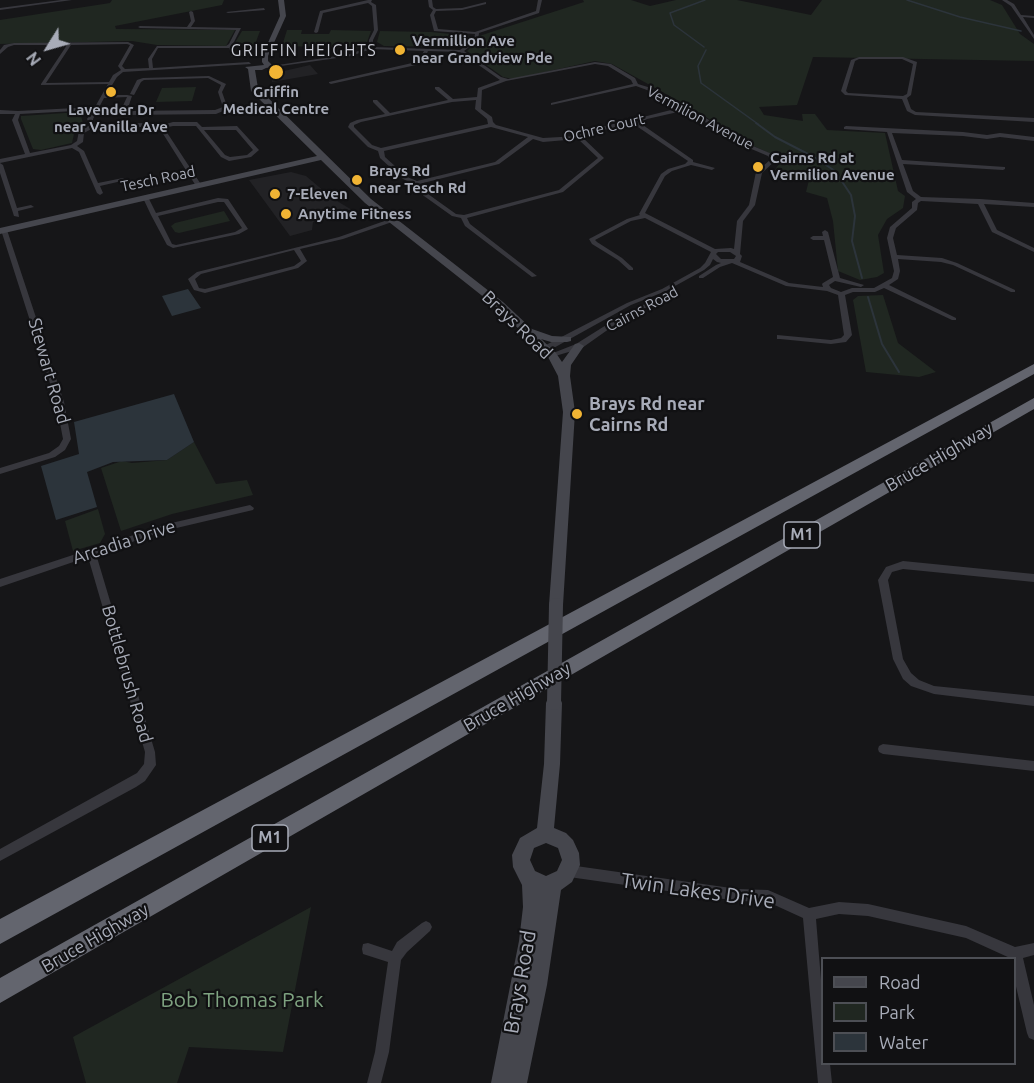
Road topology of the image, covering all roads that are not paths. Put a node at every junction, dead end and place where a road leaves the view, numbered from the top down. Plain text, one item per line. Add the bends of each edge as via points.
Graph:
1 (70, 0) edge
2 (281, 0) edge
3 (430, 0) edge
4 (540, 0) edge
5 (1004, 0) edge
6 (369, 1) edge
7 (486, 3) dead end
8 (0, 9) edge
9 (264, 9) dead end
10 (435, 10) junction
11 (191, 12) dead end
12 (1020, 16) junction
13 (1034, 17) edge
14 (154, 19) dead end
15 (141, 27) dead end
16 (154, 27) junction
17 (189, 27) junction
18 (224, 28) junction
19 (316, 32) dead end
20 (475, 33) junction
21 (1034, 38) edge
22 (70, 43) junction
23 (270, 44) junction
24 (193, 46) junction
25 (229, 46) junction
26 (371, 48) junction
27 (427, 49) junction
28 (461, 51) junction
29 (0, 53) edge
30 (193, 56) dead end
31 (234, 56) dead end
32 (251, 65) junction
33 (266, 65) junction
34 (151, 69) junction
35 (124, 71) junction
36 (504, 80) junction
37 (111, 83) junction
38 (331, 83) dead end
39 (636, 85) junction
40 (437, 88) dead end
41 (258, 91) junction
42 (130, 96) junction
43 (103, 97) junction
44 (478, 98) junction
45 (904, 98) junction
46 (375, 101) dead end
47 (452, 101) junction
48 (553, 104) dead end
49 (96, 108) junction
50 (678, 110) junction
51 (0, 111) edge
52 (18, 113) junction
53 (389, 115) junction
54 (1034, 120) edge
55 (636, 123) junction
56 (95, 125) junction
57 (491, 125) junction
58 (160, 127) junction
59 (846, 128) dead end
60 (205, 131) junction
61 (889, 131) junction
62 (532, 137) junction
63 (579, 137) junction
64 (1034, 139) edge
65 (73, 146) junction
66 (381, 150) junction
67 (28, 156) junction
68 (322, 157) junction
69 (900, 162) junction
70 (0, 163) edge
71 (691, 163) junction
72 (712, 168) dead end
73 (1003, 168) dead end
74 (123, 180) dead end
75 (416, 183) junction
76 (97, 185) junction
77 (199, 186) junction
78 (100, 193) dead end
79 (146, 198) junction
80 (920, 199) junction
81 (980, 201) junction
82 (1034, 205) edge
83 (31, 207) dead end
84 (154, 215) junction
85 (644, 216) junction
86 (464, 217) junction
87 (393, 220) junction
88 (2, 230) edge
89 (813, 238) dead end
90 (740, 239) junction
91 (296, 249) junction
92 (723, 249) junction
93 (1034, 250) edge
94 (714, 253) junction
95 (893, 257) junction
96 (735, 258) junction
97 (631, 269) dead end
98 (534, 276) dead end
99 (837, 279) junction
100 (887, 284) junction
101 (827, 286) junction
102 (851, 287) junction
103 (1013, 291) dead end
104 (841, 294) junction
105 (954, 319) dead end
106 (529, 330) junction
107 (780, 337) dead end
108 (567, 339) junction
109 (579, 346) junction
110 (550, 351) junction
111 (1034, 368) edge
112 (564, 376) junction
113 (1034, 403) edge
114 (0, 471) edge
115 (250, 508) dead end
116 (91, 552) junction
117 (1034, 578) edge
118 (0, 584) edge
119 (1034, 701) edge
120 (883, 749) dead end
121 (1034, 766) edge
122 (545, 835) junction
123 (0, 855) edge
124 (569, 871) junction
125 (531, 881) junction
126 (553, 885) junction
127 (809, 914) junction
128 (426, 927) dead end
129 (0, 932) edge
130 (368, 949) dead end
131 (1034, 949) edge
132 (1015, 953) junction
133 (1016, 957) edge
134 (1016, 957) edge
135 (394, 958) junction
136 (0, 992) edge
137 (1034, 1033) edge
138 (821, 1041) edge
139 (823, 1065) edge
140 (374, 1083) edge
141 (501, 1083) edge
142 (517, 1083) edge
143 (825, 1083) edge

1 - 8 street
2 - 23 main road via 283,16
3 - 10 street
4 - 20 street via 537,12
5 - 12 street
6 - 19 street via 321,12
6 - 26 street via 374,5 376,30
7 - 10 street
9 - 18 street via 228,9 229,20
10 - 20 street via 432,15 436,30
11 - 17 street via 193,21
12 - 13 street
12 - 21 street
14 - 16 street
15 - 16 street
16 - 17 street
17 - 18 street
18 - 25 street via 239,29
20 - 28 street via 476,39
22 - 29 street via 14,44
22 - 35 street via 130,43 120,66
22 - 37 street via 43,84
23 - 32 main road
23 - 33 main road
24 - 25 street
24 - 30 street
24 - 34 street via 157,47 150,59
25 - 31 street
26 - 27 street
26 - 33 street via 351,55
27 - 28 street
27 - 38 street via 414,64
28 - 36 street
32 - 33 main road
32 - 34 street
32 - 41 main road, Brays Road via 253,87
33 - 41 main road
34 - 35 street
35 - 37 street
36 - 39 street, Vermilion Avenue via 603,63 633,79
36 - 44 street via 481,88
37 - 43 street
39 - 48 street
39 - 50 street, Vermilion Avenue via 675,104
40 - 47 street
41 - 68 main road, Brays Road
42 - 42 street via 125,113 216,112 226,107 220,92 224,84 209,77 143,79
42 - 43 street
43 - 49 street
44 - 47 street
44 - 57 street via 478,109 490,118
45 - 45 street via 909,95 915,63 903,58 853,60 843,91 851,95
45 - 54 street via 909,110 915,113
46 - 53 street
47 - 53 street
49 - 52 street
49 - 56 street via 90,121
50 - 55 street, Ochre Court
50 - 90 street, Vermilion Avenue via 694,113 770,155 772,162 761,168 755,180 752,206 740,222
51 - 52 street
52 - 67 street via 15,120
53 - 66 street via 351,127 370,146
55 - 63 street, Ochre Court via 618,124
55 - 71 street
56 - 58 street
56 - 65 street via 81,132 80,142
57 - 62 street, Ochre Court
57 - 66 street
58 - 60 street via 194,123
58 - 77 street
59 - 61 street
60 - 60 street via 227,159 248,156 256,150 238,129
61 - 64 street
61 - 69 street
62 - 63 street, Ochre Court
62 - 75 street via 497,163
63 - 86 street via 601,158 561,191
65 - 67 street
65 - 76 street via 81,151
66 - 75 street via 382,157
67 - 70 street
68 - 77 main road, Tesch Road
68 - 87 main road, Brays Road
69 - 73 street
69 - 80 street via 910,192
70 - 83 street via 16,213
71 - 72 street
71 - 85 street via 663,175 643,211
74 - 76 street
75 - 86 street via 419,190 448,212
76 - 78 street
77 - 79 main road, Tesch Road
79 - 84 street
79 - 88 main road, Tesch Road
80 - 81 street
80 - 95 street via 915,202 915,209 893,227
81 - 82 street
81 - 93 street via 994,231
84 - 84 street via 224,200 245,228 175,247 170,245
85 - 94 street
85 - 97 street via 592,239
86 - 98 street via 467,225
87 - 91 street
87 - 106 main road, Brays Road
88 - 114 street, Stewart Road via 60,402 67,439 52,454
89 - 99 street via 826,235
90 - 92 street
90 - 96 street
91 - 91 street via 304,261 296,267 206,291 196,289 191,279 199,273
92 - 94 street
92 - 96 street
94 - 96 street via 719,261
94 - 108 street, Cairns Road via 708,264 685,279 629,304
95 - 100 street via 897,271 895,279
95 - 103 street via 942,260
96 - 101 street via 783,284
96 - 109 street, Cairns Road via 621,318
99 - 101 street
99 - 102 street
100 - 102 street via 875,290
100 - 105 street
101 - 104 street
102 - 104 street
104 - 107 street via 848,335 843,340
106 - 108 main road via 551,339
106 - 110 main road, Brays Road
108 - 110 street, Cairns Road
109 - 110 street, Cairns Road
109 - 112 main road via 565,365
110 - 112 main road, Brays Road
111 - 129 highway, Bruce Highway / M1
112 - 122 main road, Brays Road, bridge via 569,412
113 - 136 highway, Bruce Highway / M1
115 - 116 street, Arcadia Drive via 167,527
116 - 118 street, Arcadia Drive
116 - 123 street, Bottlebrush Road via 150,752 150,765 132,783
117 - 119 street via 903,565 890,569 883,580 901,667 915,683 934,690
120 - 121 street
122 - 124 main road via 561,840 567,847
122 - 125 main road via 530,839 521,852 521,868
124 - 126 main road
124 - 127 street, Twin Lakes Drive via 768,896
125 - 126 main road
125 - 141 main road, Brays Road via 529,941
126 - 142 main road, Brays Road
127 - 132 street via 839,908 868,910 966,932
127 - 138 street
128 - 135 street
130 - 135 street
131 - 132 street
132 - 133 street
134 - 137 street
135 - 140 street via 382,1052
139 - 143 street

